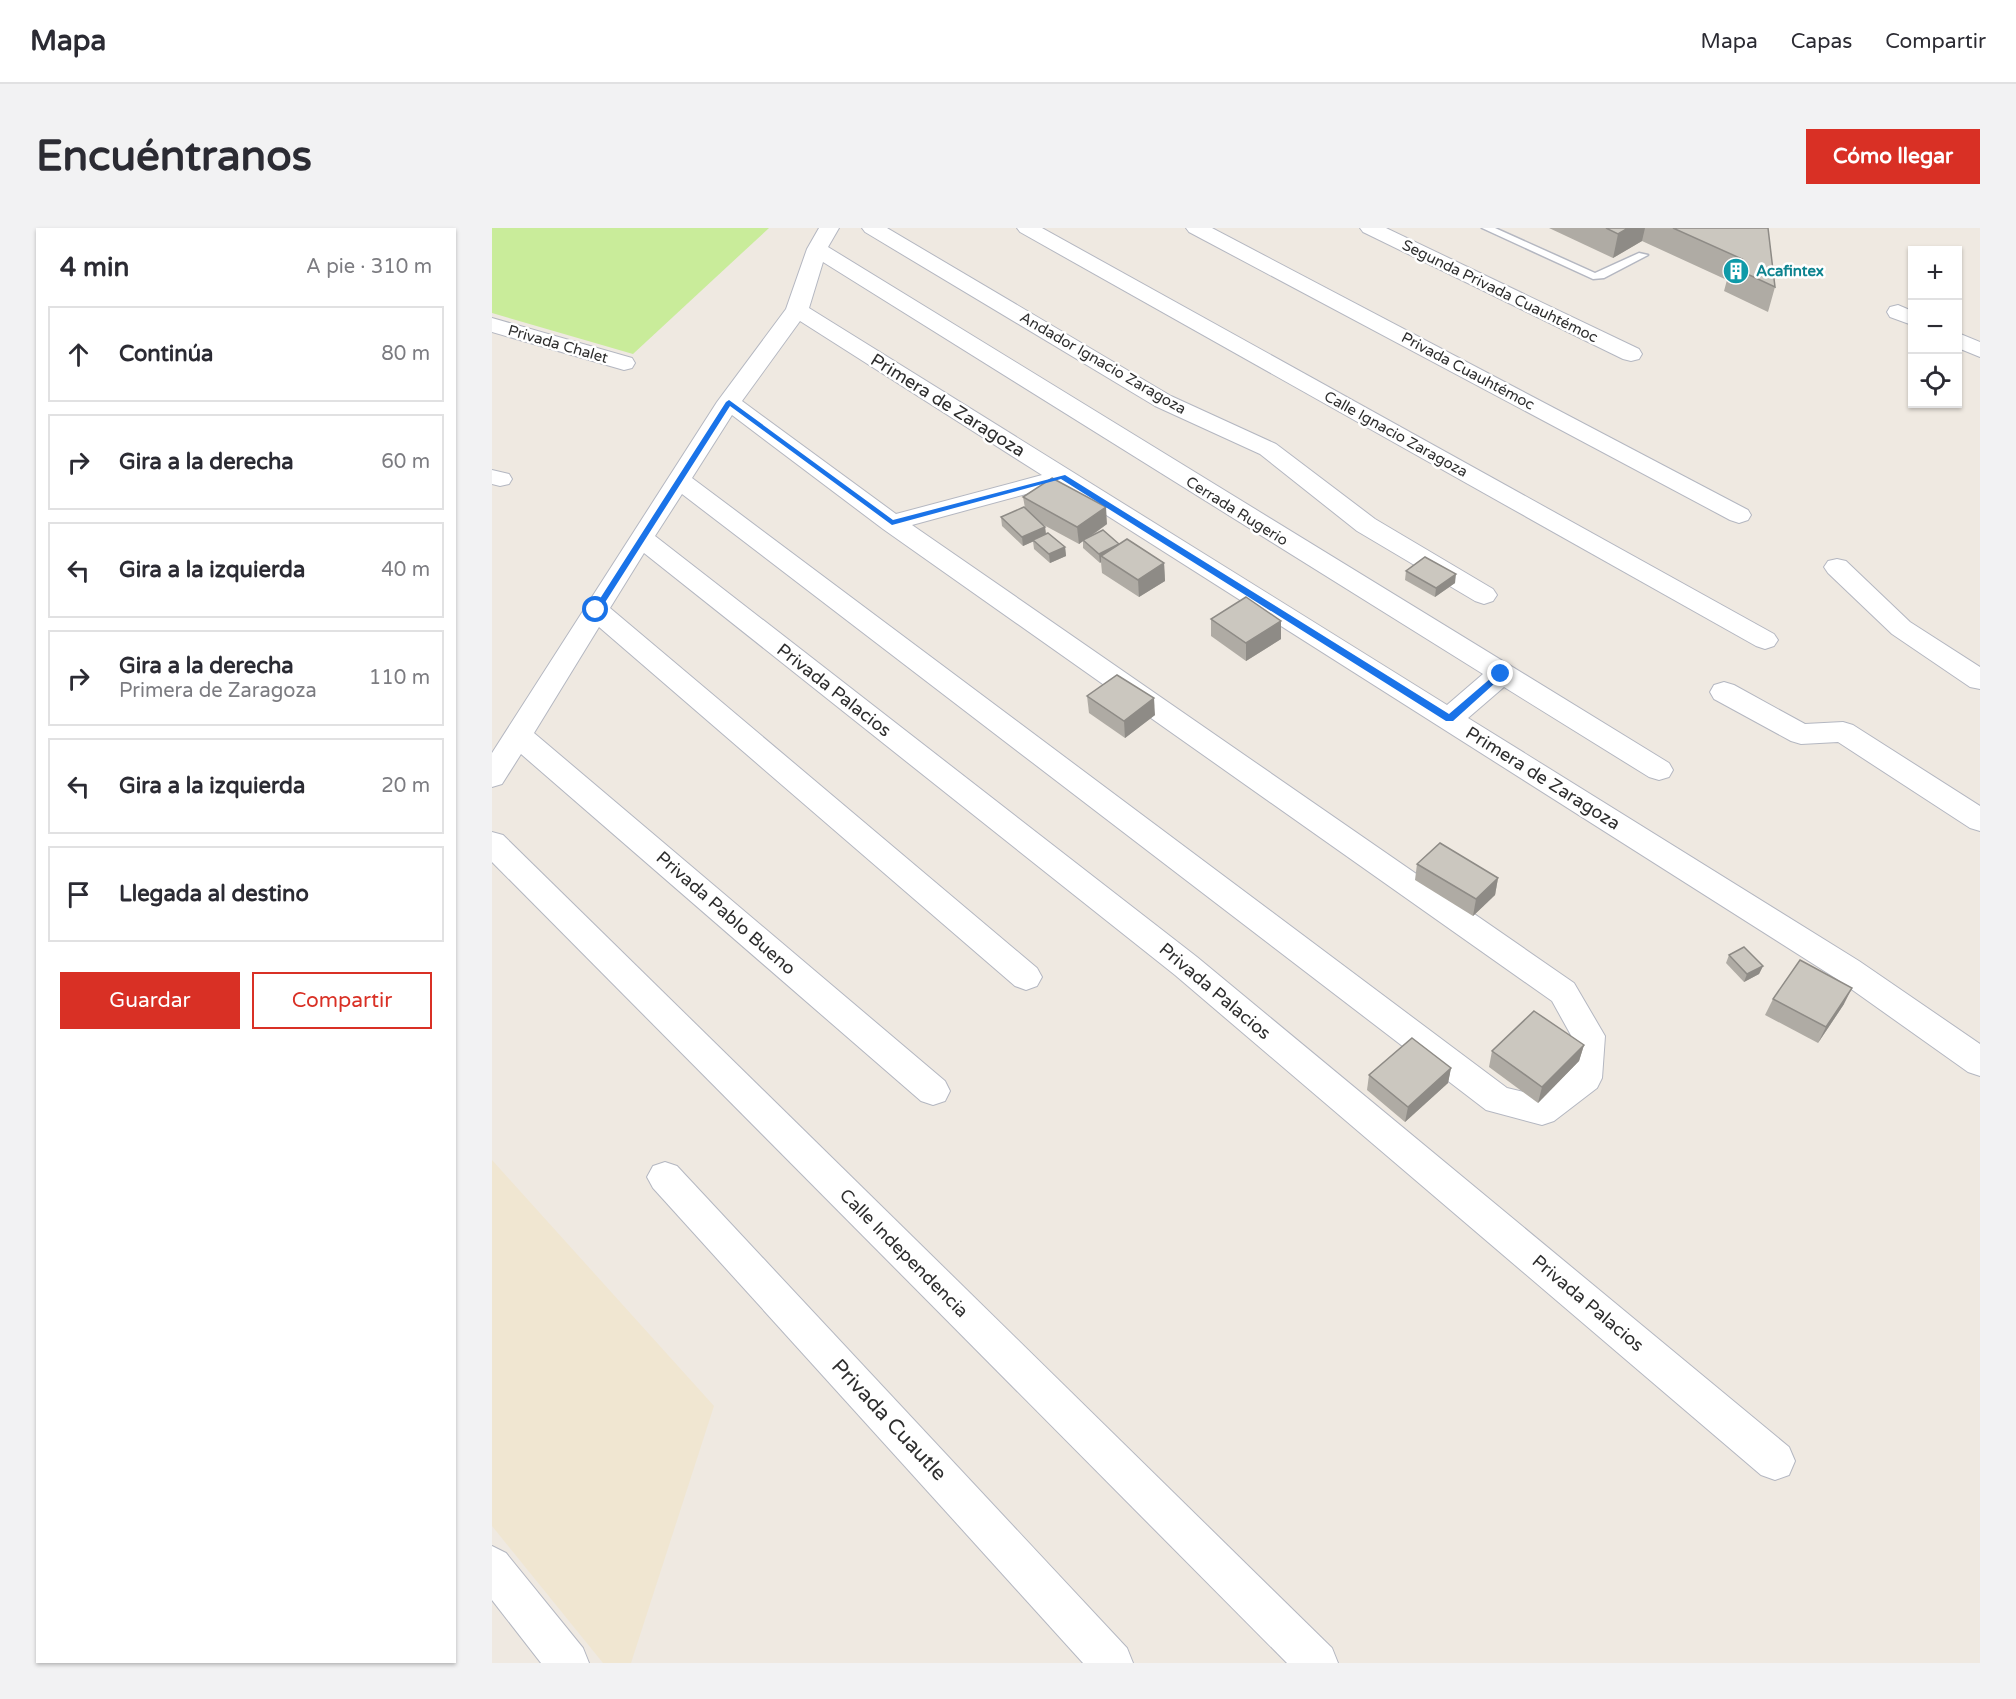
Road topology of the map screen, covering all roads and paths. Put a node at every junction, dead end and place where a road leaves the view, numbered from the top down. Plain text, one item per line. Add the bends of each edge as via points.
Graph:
1 (829, 228) edge
2 (873, 228) edge
3 (1027, 228) edge
4 (1196, 228) edge
5 (1370, 228) edge
6 (1487, 228) edge
7 (817, 249) junction
8 (1643, 255) dead end
9 (797, 310) junction
10 (492, 325) edge
11 (1962, 342) edge
12 (1980, 350) edge
13 (1631, 354) dead end
14 (624, 363) dead end
15 (729, 402) junction
16 (1062, 477) junction
17 (679, 480) junction
18 (1739, 515) dead end
19 (892, 523) junction
20 (641, 538) junction
21 (1837, 567) dead end
22 (1484, 595) dead end
23 (596, 610) junction
24 (1765, 640) dead end
25 (1501, 674) junction
26 (1980, 680) edge
27 (1724, 692) dead end
28 (1449, 719) junction
29 (519, 736) junction
30 (1659, 770) dead end
31 (492, 777) edge
32 (1980, 820) edge
33 (492, 843) edge
34 (1026, 978) dead end
35 (1980, 1062) edge
36 (933, 1091) dead end
37 (665, 1178) dead end
38 (1775, 1461) dead end
39 (492, 1567) edge
40 (568, 1663) edge
41 (1112, 1663) edge
42 (1317, 1663) edge

1 - 7 street
2 - 22 street, Andador Ignacio Zaragoza via 1163,401 1268,449 1366,525
3 - 24 street, Calle Ignacio Zaragoza
4 - 18 street, Privada Cuauhtémoc
5 - 13 street, Segunda Privada Cuauhtémoc
6 - 8 lane via 1593,276
7 - 9 street
7 - 25 street, Cerrada Rugerio
9 - 15 street
9 - 16 street, Primera de Zaragoza
10 - 14 street, Privada Chalet
11 - 12 street
15 - 17 street
15 - 19 street
16 - 19 street
16 - 28 street, Primera de Zaragoza
17 - 19 street via 1498,1100 1542,1111 1585,1078 1588,1036 1563,992
17 - 20 street
20 - 23 street
20 - 38 street, Privada Palacios via 1186,966
21 - 26 street via 1901,628
23 - 29 street
23 - 34 street
25 - 28 street
25 - 30 street, Cerrada Rugerio
27 - 32 street via 1801,734 1843,732
28 - 35 street, Primera de Zaragoza via 1848,970
29 - 31 street
29 - 36 street, Privada Pablo Bueno
33 - 42 street, Calle Independencia
37 - 41 street, Privada Cuautle
39 - 40 street

